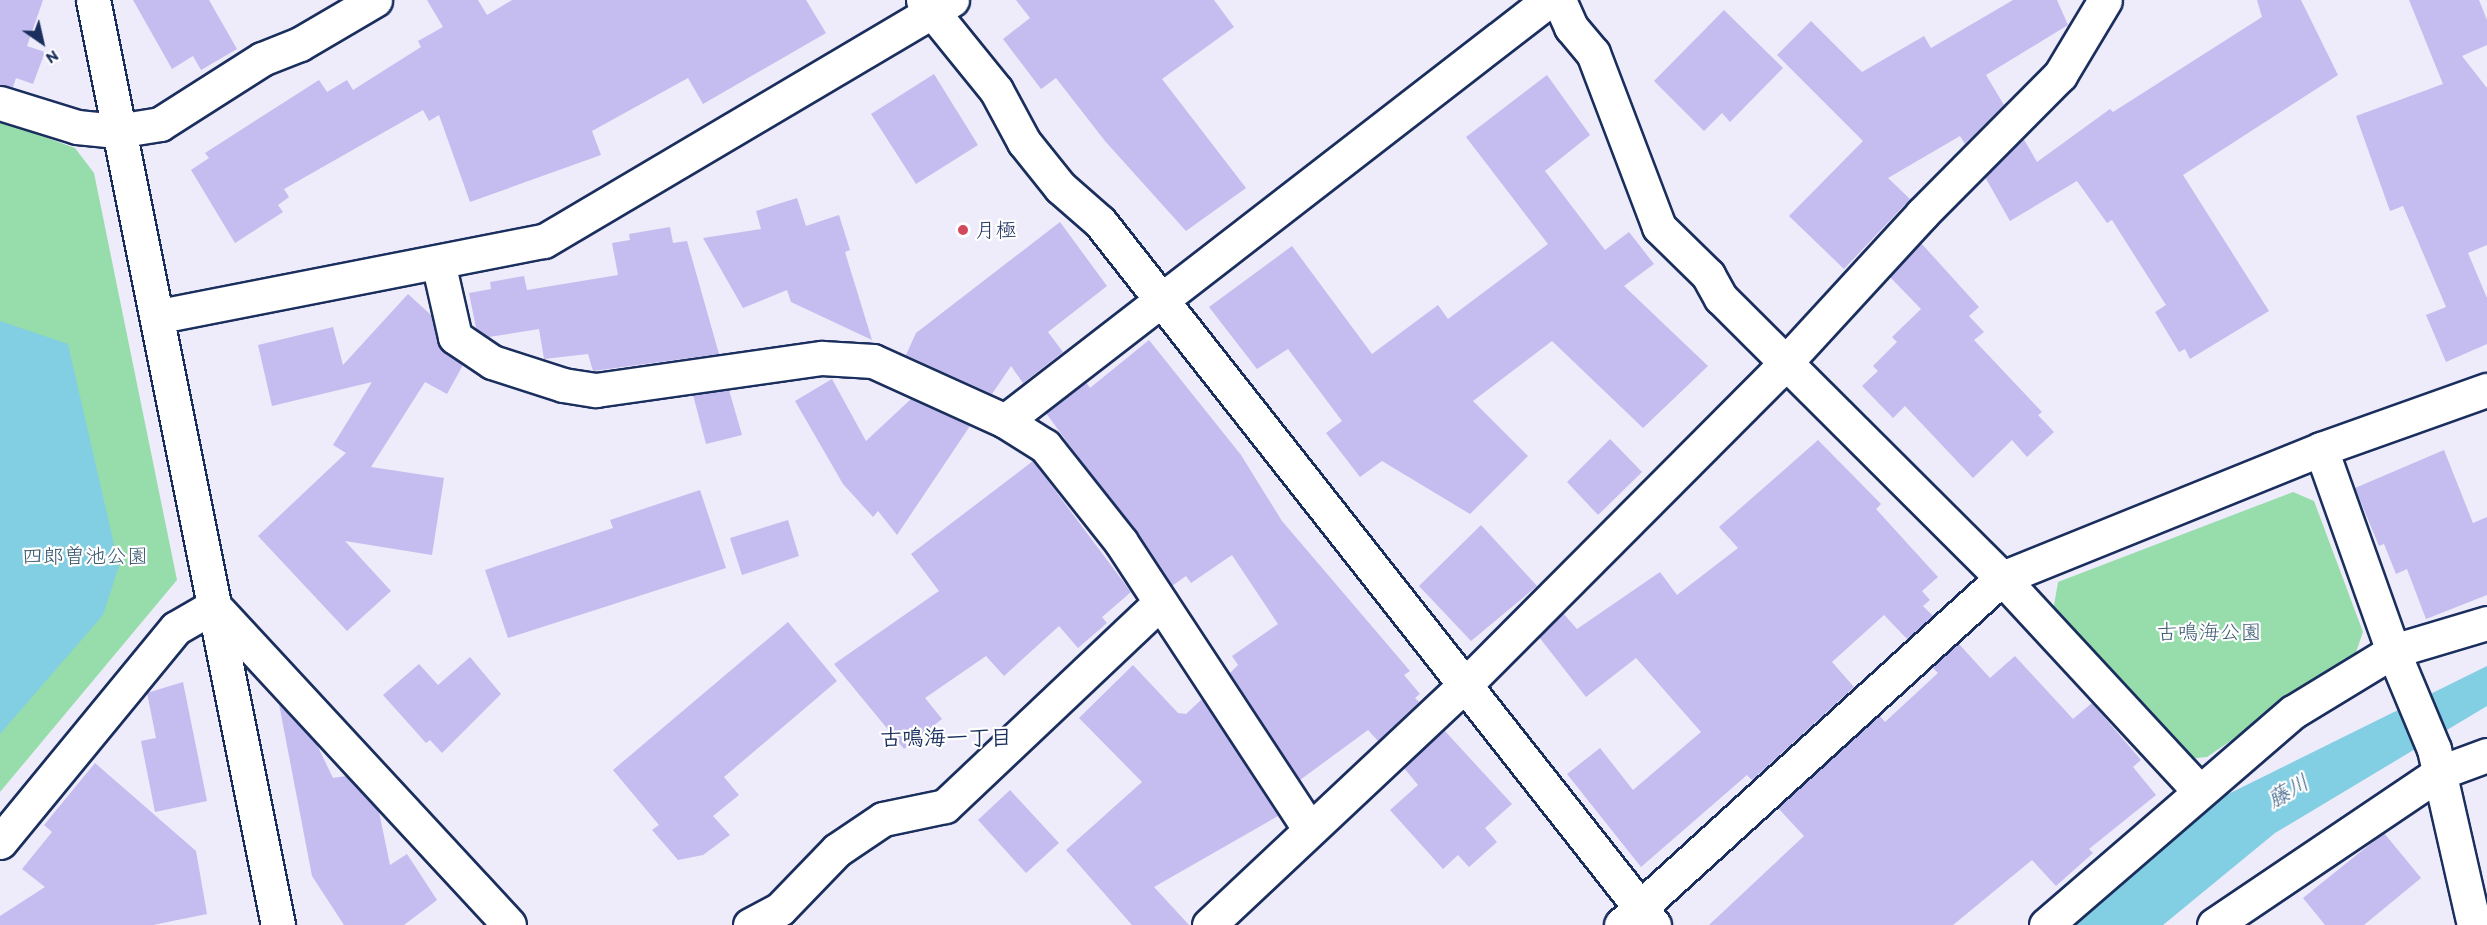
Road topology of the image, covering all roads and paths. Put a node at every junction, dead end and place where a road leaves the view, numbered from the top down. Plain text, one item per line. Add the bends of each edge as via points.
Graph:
1 (93, 0) edge
2 (375, 0) edge
3 (1549, 0) edge
4 (1559, 0) edge
5 (2105, 0) edge
6 (936, 4) edge
7 (0, 103) edge
8 (117, 131) junction
9 (438, 262) junction
10 (1162, 300) junction
11 (160, 316) junction
12 (1787, 361) junction
13 (2487, 390) edge
14 (1005, 421) junction
15 (2321, 449) junction
16 (2002, 578) junction
17 (1160, 603) junction
18 (214, 606) junction
19 (2487, 623) edge
20 (2397, 661) junction
21 (1465, 685) junction
22 (2487, 755) edge
23 (2438, 761) junction
24 (2198, 790) junction
25 (1309, 828) junction
26 (0, 842) edge
27 (1639, 919) edge
28 (278, 925) edge
29 (509, 925) edge
30 (750, 925) edge
31 (1209, 925) edge
32 (2046, 925) edge
33 (2214, 925) edge
34 (2474, 925) edge

1 - 8 street
2 - 8 street via 300,44 262,58 160,124
3 - 10 street
4 - 12 street via 1571,27 1593,53 1659,227 1708,275 1721,298
5 - 12 street via 2060,75 1922,214
6 - 9 street via 544,241
6 - 10 street via 996,90 1024,142 1060,187 1100,222
7 - 8 street via 53,122
8 - 11 street
9 - 11 street
9 - 14 street via 455,337 492,362 563,385 596,390 822,358 873,361
10 - 14 street
10 - 21 street
11 - 18 street
12 - 16 street
12 - 21 street
13 - 15 street
14 - 17 street via 1045,446 1120,542
15 - 16 street
15 - 20 street
16 - 24 street
16 - 27 street
17 - 25 street
17 - 30 street via 945,806 883,819 837,849 780,909
18 - 26 street via 176,627
18 - 28 street
18 - 29 street
19 - 20 street
20 - 23 street
20 - 24 street via 2294,712
21 - 25 street
21 - 27 street
22 - 23 street
23 - 33 street
23 - 34 street
24 - 32 street
25 - 31 street

